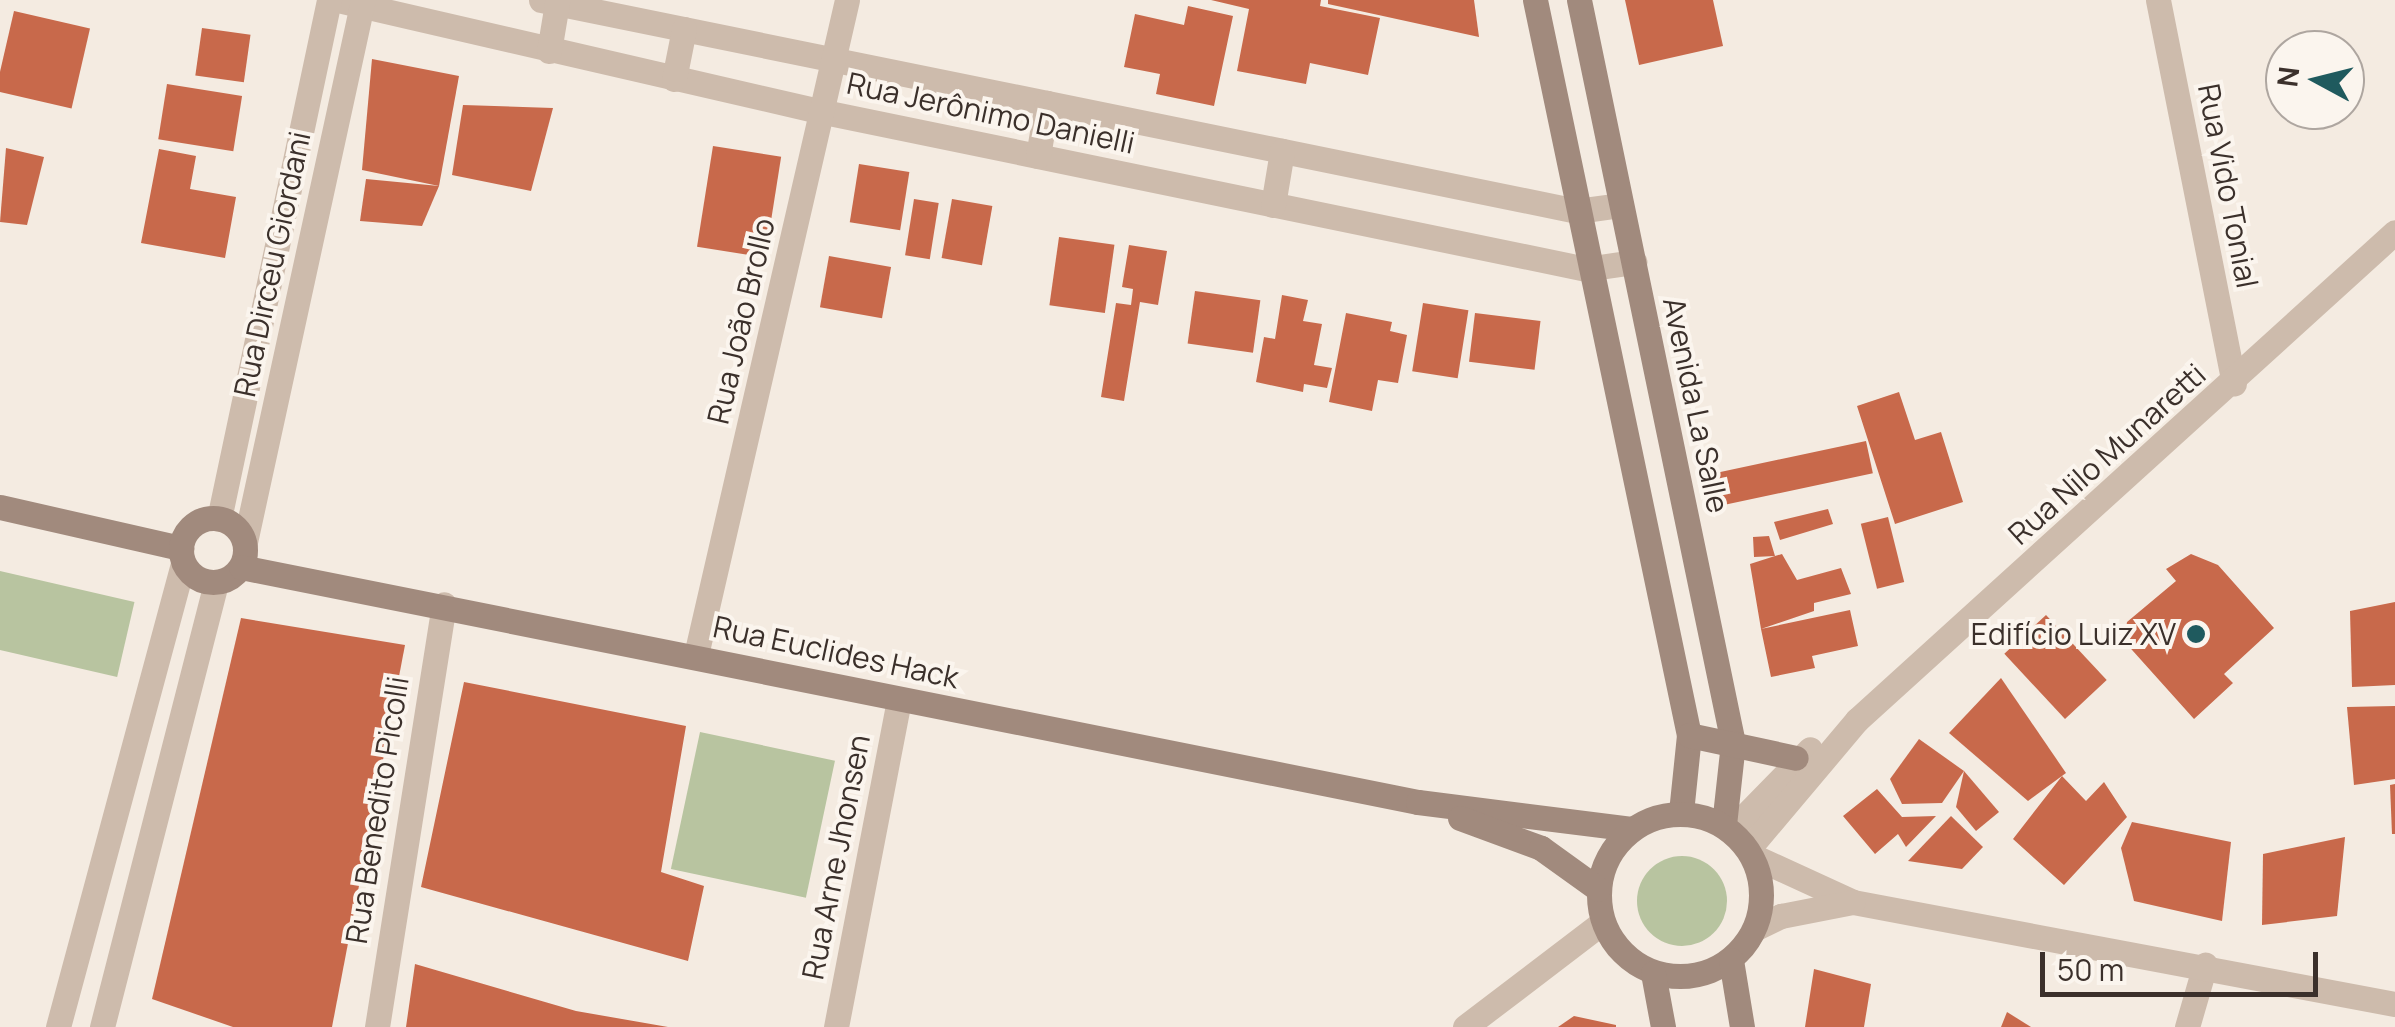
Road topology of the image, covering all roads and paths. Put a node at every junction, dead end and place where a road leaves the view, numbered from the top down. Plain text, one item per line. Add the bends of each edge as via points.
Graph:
1 (329, 0) edge
2 (847, 0) edge
3 (1534, 0) edge
4 (1579, 0) edge
5 (2158, 0) edge
6 (354, 2) edge
7 (549, 2) edge
8 (684, 29) junction
9 (548, 51) junction
10 (834, 60) junction
11 (674, 79) junction
12 (1047, 103) junction
13 (824, 112) junction
14 (1282, 151) junction
15 (1038, 156) junction
16 (290, 185) junction
17 (320, 194) junction
18 (1273, 205) junction
19 (1620, 205) junction
20 (1577, 211) junction
21 (2395, 232) edge
22 (1634, 262) junction
23 (1586, 269) junction
24 (256, 344) junction
25 (286, 350) junction
26 (2234, 384) junction
27 (0, 508) edge
28 (219, 519) junction
29 (243, 554) junction
30 (182, 555) junction
31 (216, 583) junction
32 (444, 604) junction
33 (696, 656) junction
34 (900, 699) junction
35 (1857, 720) junction
36 (1688, 735) junction
37 (1733, 744) junction
38 (1796, 758) junction
39 (1418, 802) junction
40 (1681, 813) junction
41 (1631, 830) junction
42 (1740, 840) junction
43 (1598, 889) junction
44 (1853, 902) junction
45 (1602, 922) junction
46 (1756, 928) junction
47 (80, 942) junction
48 (123, 949) junction
49 (1731, 960) junction
50 (2205, 965) junction
51 (1652, 973) junction
52 (2395, 1004) edge
53 (58, 1027) edge
54 (102, 1027) edge
55 (377, 1027) edge
56 (836, 1027) edge
57 (1465, 1027) edge
58 (1663, 1027) edge
59 (1742, 1027) edge
60 (2187, 1027) edge

1 - 16 street, Rua Dirceu Giordani
2 - 10 street, Rua João Brollo
3 - 20 main road
4 - 19 main road, Avenida La Salle
5 - 26 street, Rua Vido Tonial
6 - 9 street, Rua Jerônimo Danielli
6 - 17 street, Rua Dirceu Giordani
7 - 8 street, Rua Jerônimo Danielli
7 - 9 street
8 - 10 street, Rua Jerônimo Danielli
8 - 11 street
9 - 11 street, Rua Jerônimo Danielli
10 - 12 street, Rua Jerônimo Danielli
10 - 13 street, Rua João Brollo
11 - 13 street, Rua Jerônimo Danielli
12 - 14 street, Rua Jerônimo Danielli
12 - 15 street
13 - 15 street, Rua Jerônimo Danielli
13 - 33 street, Rua João Brollo
14 - 18 street
14 - 20 street, Rua Jerônimo Danielli
15 - 18 street, Rua Jerônimo Danielli
16 - 17 street
16 - 24 street, Rua Dirceu Giordani
17 - 25 street, Rua Dirceu Giordani
18 - 23 street, Rua Jerônimo Danielli
19 - 20 street, Rua Jerônimo Danielli
19 - 22 main road, Avenida La Salle
20 - 23 main road
21 - 26 street, Rua Nilo Munaretti
22 - 23 street, Rua Jerônimo Danielli
22 - 37 main road, Avenida La Salle
23 - 36 main road
24 - 25 street
24 - 28 street, Rua Dirceu Giordani
25 - 29 street, Rua Dirceu Giordani
26 - 35 street, Rua Nilo Munaretti
27 - 30 main road
28 - 29 main road
28 - 30 main road via 196,522
29 - 31 main road
29 - 32 main road, Rua Euclides Hack
30 - 31 main road via 192,575
30 - 47 street
31 - 48 street
32 - 33 main road, Rua Euclides Hack
32 - 55 street, Rua Benedito Picolli
33 - 34 main road, Rua Euclides Hack
34 - 39 main road, Rua Euclides Hack
34 - 56 street, Rua Arne Jhonsen
35 - 38 street, Rua Nilo Munaretti
35 - 42 street, Rua Nilo Munaretti
36 - 37 main road
36 - 40 main road
37 - 38 main road
37 - 42 main road, Avenida La Salle
38 - 42 street, Rua Nilo Munaretti
39 - 41 main road, Rua Euclides Hack
39 - 43 main road, Rua Euclides Hack via 1541,848
40 - 41 main road
40 - 42 main road
41 - 43 main road via 1608,856
42 - 44 street
42 - 46 main road via 1761,887
43 - 45 main road
44 - 46 street via 1780,916
44 - 50 street
45 - 51 main road via 1624,956
45 - 57 street
46 - 49 main road
47 - 48 street
47 - 53 street
48 - 54 street
49 - 51 main road via 1694,977
49 - 59 main road
50 - 52 street
50 - 60 street
51 - 58 main road

